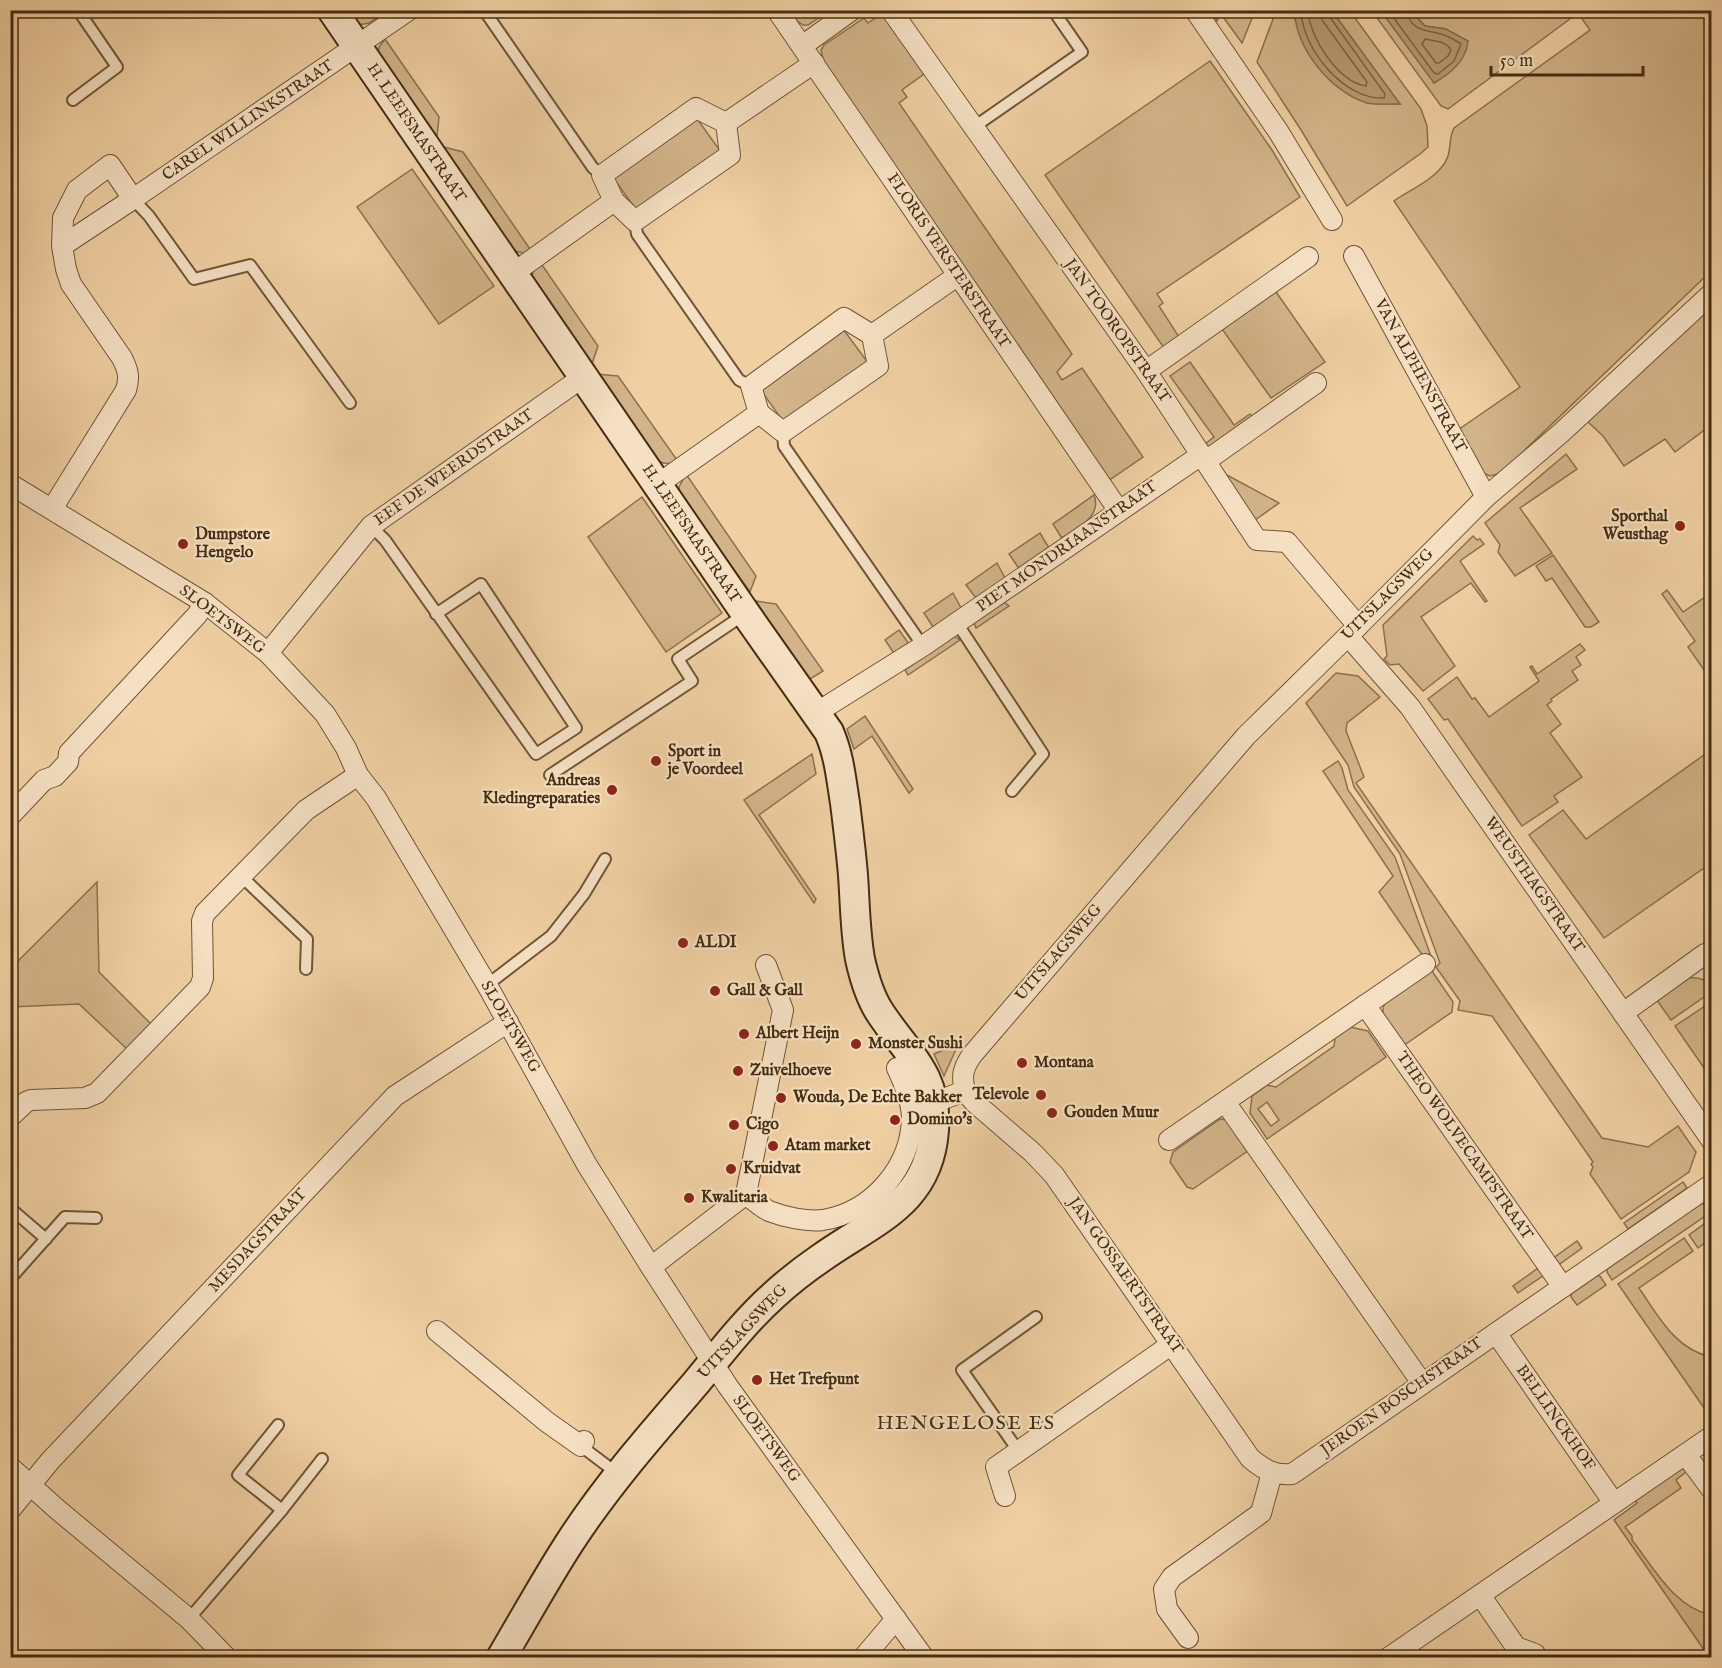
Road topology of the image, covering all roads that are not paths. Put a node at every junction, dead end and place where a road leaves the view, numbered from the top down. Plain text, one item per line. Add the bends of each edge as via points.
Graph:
1 (78, 10) edge
2 (332, 10) edge
3 (409, 10) edge
4 (484, 10) edge
5 (777, 10) edge
6 (852, 10) edge
7 (891, 10) edge
8 (1053, 10) edge
9 (1195, 10) edge
10 (802, 46) junction
11 (357, 47) junction
12 (814, 63) junction
13 (73, 100) dead end
14 (726, 123) junction
15 (974, 127) junction
16 (602, 175) junction
17 (136, 197) junction
18 (614, 201) junction
19 (1332, 220) dead end
20 (635, 221) junction
21 (62, 246) junction
22 (1354, 256) dead end
23 (1308, 257) dead end
24 (512, 274) junction
25 (957, 276) junction
26 (1712, 293) edge
27 (872, 335) junction
28 (1146, 371) junction
29 (583, 377) junction
30 (1316, 383) dead end
31 (751, 386) junction
32 (350, 404) dead end
33 (759, 413) junction
34 (783, 432) junction
35 (1201, 455) junction
36 (10, 484) edge
37 (657, 485) junction
38 (1486, 497) junction
39 (52, 509) junction
40 (1119, 511) junction
41 (371, 526) junction
42 (205, 603) junction
43 (436, 614) junction
44 (746, 614) junction
45 (957, 623) junction
46 (1353, 631) junction
47 (923, 646) junction
48 (268, 653) junction
49 (816, 713) junction
50 (358, 775) junction
51 (550, 776) dead end
52 (1012, 791) dead end
53 (10, 816) edge
54 (605, 860) dead end
55 (240, 875) junction
56 (1709, 956) edge
57 (1425, 964) dead end
58 (766, 965) dead end
59 (306, 969) dead end
60 (487, 985) junction
61 (1365, 1005) junction
62 (1623, 1013) junction
63 (508, 1022) junction
64 (897, 1068) dead end
65 (964, 1091) junction
66 (1225, 1102) junction
67 (932, 1103) junction
68 (10, 1117) edge
69 (1169, 1140) dead end
70 (1712, 1141) edge
71 (1712, 1184) edge
72 (746, 1203) junction
73 (10, 1208) edge
74 (96, 1218) dead end
75 (46, 1239) junction
76 (651, 1267) junction
77 (10, 1279) edge
78 (1563, 1287) junction
79 (1036, 1317) dead end
80 (437, 1331) dead end
81 (1496, 1333) junction
82 (1172, 1344) junction
83 (713, 1362) junction
84 (1422, 1383) junction
85 (278, 1425) dead end
86 (1712, 1436) edge
87 (583, 1444) joint
88 (1018, 1452) junction
89 (1686, 1455) junction
90 (322, 1459) dead end
91 (10, 1467) edge
92 (1272, 1473) junction
93 (618, 1474) junction
94 (29, 1484) junction
95 (1712, 1490) edge
96 (1005, 1496) dead end
97 (1614, 1503) junction
98 (10, 1510) edge
99 (282, 1510) junction
100 (1480, 1595) junction
101 (189, 1618) junction
102 (896, 1619) junction
103 (1188, 1638) dead end
104 (1391, 1655) edge
105 (226, 1658) edge
106 (501, 1658) edge
107 (863, 1658) edge
108 (924, 1658) edge
109 (1537, 1658) edge

1 - 13 lane via 117,67
2 - 11 street, H. LEEFSMASTRAAT
3 - 11 street
4 - 16 lane via 593,168
5 - 10 street, FLORIS VERSTERSTRAAT
6 - 10 street
7 - 15 street, JAN TOOROPSTRAAT
8 - 15 lane via 1082,52
9 - 19 street via 1278,131
10 - 12 street, FLORIS VERSTERSTRAAT
11 - 17 street, CAREL WILLINKSTRAAT
11 - 24 street, H. LEEFSMASTRAAT
12 - 14 street
12 - 25 street, FLORIS VERSTERSTRAAT
14 - 16 street via 696,108
14 - 20 street via 730,155
15 - 28 street, JAN TOOROPSTRAAT
16 - 18 street
17 - 21 street, CAREL WILLINKSTRAAT
17 - 21 street via 110,165 77,190 63,218
17 - 32 lane via 194,279 250,265
18 - 20 street
18 - 24 street
20 - 31 lane via 637,234 739,380
21 - 39 street via 71,284 122,358 129,380
22 - 38 street, VAN ALPHENSTRAAT
23 - 28 street
24 - 29 street, H. LEEFSMASTRAAT
25 - 27 street
25 - 40 street, FLORIS VERSTERSTRAAT
26 - 38 street, UITSLAGSWEG
27 - 31 street via 844,318
27 - 34 street via 878,366
28 - 35 street, JAN TOOROPSTRAAT
29 - 37 street, H. LEEFSMASTRAAT
29 - 41 street, EEF DE WEERDSTRAAT
30 - 35 street, PIET MONDRIAANSTRAAT via 1210,458
31 - 33 street
33 - 34 street
33 - 37 street
34 - 47 lane via 784,446
35 - 40 street, PIET MONDRIAANSTRAAT
35 - 46 street, JAN TOOROPSTRAAT via 1257,540 1287,542
36 - 39 street, SLOETSWEG
37 - 44 street, H. LEEFSMASTRAAT
38 - 46 street, UITSLAGSWEG
39 - 42 street, SLOETSWEG
40 - 45 street, PIET MONDRIAANSTRAAT
41 - 43 lane
41 - 48 street, EEF DE WEERDSTRAAT
42 - 48 street, SLOETSWEG
42 - 53 street via 69,753 68,762 55,776 44,780
43 - 43 lane via 536,754 576,728 481,584
44 - 49 street, H. LEEFSMASTRAAT
44 - 51 lane via 678,659 692,681
45 - 47 street, PIET MONDRIAANSTRAAT
45 - 52 lane via 1042,754
46 - 62 street, WEUSTHAGSTRAAT
46 - 65 street, UITSLAGSWEG via 1246,735 972,1055 964,1066
47 - 49 street, PIET MONDRIAANSTRAAT
48 - 50 street, SLOETSWEG via 325,714
49 - 67 street, H. LEEFSMASTRAAT via 829,732 839,759 856,930 867,985 878,1009 914,1056
50 - 55 street via 306,810
50 - 60 street, SLOETSWEG via 376,798
54 - 60 lane via 551,936
55 - 59 lane via 307,939
55 - 68 street via 202,921 200,987 98,1093 86,1098 31,1100
56 - 62 street
57 - 61 street
58 - 72 street via 783,1010
60 - 63 street, SLOETSWEG
61 - 66 street
61 - 78 street, THEO WOLVECAMPSTRAAT
62 - 70 street, WEUSTHAGSTRAAT
63 - 76 street, SLOETSWEG via 587,1165
63 - 94 street, MESDAGSTRAAT via 395,1096
64 - 72 street via 909,1097 910,1139 890,1181 875,1195 841,1216 820,1220 795,1218
65 - 67 street
65 - 82 street, JAN GOSSAERTSTRAAT via 1054,1175
66 - 69 street
66 - 84 street
67 - 83 street, UITSLAGSWEG via 932,1148 915,1187 885,1217 821,1258 773,1296
71 - 78 street, JEROEN BOSCHSTRAAT
72 - 76 street
73 - 75 lane
74 - 75 lane via 65,1217
75 - 77 lane
76 - 83 street, SLOETSWEG
78 - 81 street, JEROEN BOSCHSTRAAT
79 - 88 lane via 962,1370
80 - 87 street via 536,1414
81 - 84 street, JEROEN BOSCHSTRAAT
81 - 97 street, BELLINCKHOF
82 - 88 street
82 - 92 street, JAN GOSSAERTSTRAAT via 1250,1458
83 - 93 street, UITSLAGSWEG
83 - 102 street, SLOETSWEG
84 - 92 street, JEROEN BOSCHSTRAAT via 1292,1474
85 - 99 lane via 238,1475
86 - 89 street
87 - 93 lane
88 - 96 street via 996,1467
89 - 95 street
89 - 97 street
90 - 99 lane
91 - 94 street
92 - 103 street via 1261,1513 1172,1577 1164,1589 1167,1609
93 - 106 street, UITSLAGSWEG via 570,1542
94 - 98 street, MESDAGSTRAAT
94 - 101 street
97 - 100 street
99 - 101 lane
100 - 104 street
100 - 109 street via 1516,1647
101 - 105 street
102 - 107 street
102 - 108 street, SLOETSWEG

